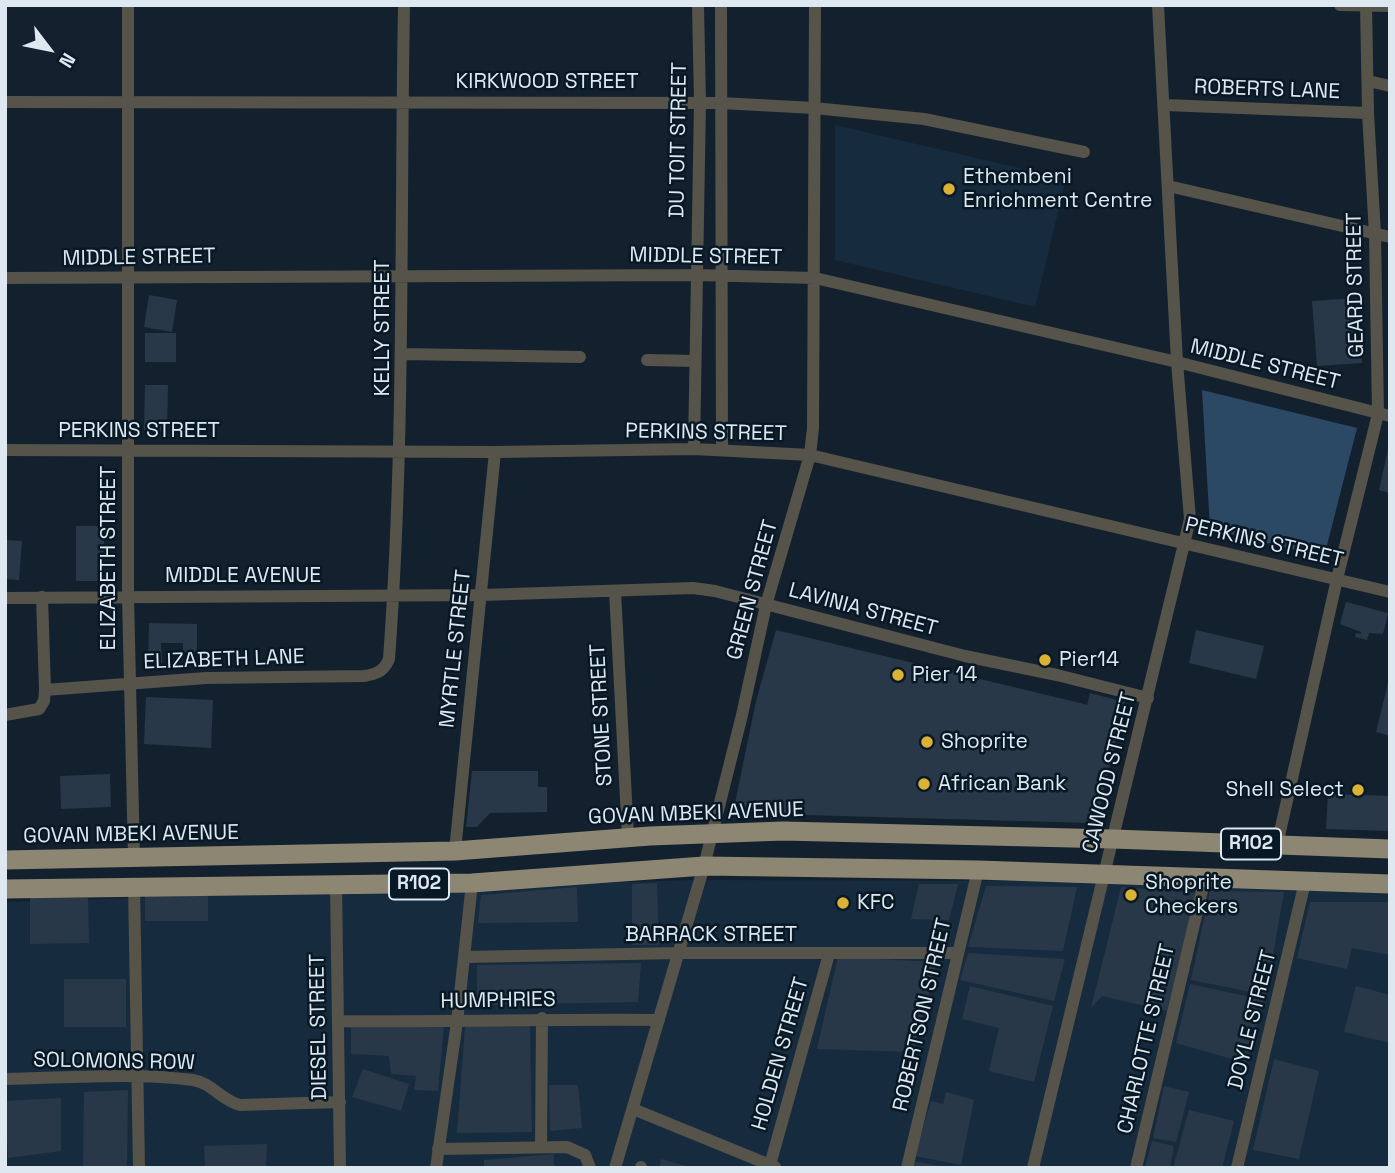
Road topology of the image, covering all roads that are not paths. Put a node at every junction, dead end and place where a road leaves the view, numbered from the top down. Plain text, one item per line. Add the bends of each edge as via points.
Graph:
1 (128, 5) edge
2 (404, 5) edge
3 (698, 5) edge
4 (721, 5) edge
5 (815, 5) edge
6 (1158, 5) edge
7 (1340, 5) edge
8 (1366, 6) edge
9 (1390, 6) edge
10 (1367, 81) junction
11 (1390, 86) edge
12 (128, 101) junction
13 (402, 101) junction
14 (5, 102) edge
15 (700, 102) junction
16 (721, 103) junction
17 (1164, 105) junction
18 (814, 107) junction
19 (1368, 113) junction
20 (1084, 152) dead end
21 (1168, 186) junction
22 (1375, 234) junction
23 (1390, 237) edge
24 (402, 275) junction
25 (696, 275) junction
26 (722, 275) junction
27 (5, 278) edge
28 (127, 278) junction
29 (815, 278) junction
30 (402, 354) junction
31 (580, 357) dead end
32 (647, 360) dead end
33 (695, 361) junction
34 (1177, 362) junction
35 (1384, 415) edge
36 (694, 449) junction
37 (5, 450) edge
38 (127, 450) junction
39 (722, 450) junction
40 (401, 451) junction
41 (495, 452) junction
42 (810, 455) junction
43 (1185, 544) junction
44 (1337, 579) junction
45 (615, 591) junction
46 (1390, 592) edge
47 (394, 594) junction
48 (482, 595) junction
49 (128, 596) junction
50 (5, 597) edge
51 (43, 597) junction
52 (766, 605) junction
53 (390, 651) joint
54 (129, 683) junction
55 (45, 690) junction
56 (1148, 698) junction
57 (5, 715) edge
58 (711, 834) junction
59 (628, 837) junction
60 (1113, 839) junction
61 (1278, 845) junction
62 (1390, 849) edge
63 (455, 851) junction
64 (134, 858) junction
65 (5, 860) edge
66 (704, 866) junction
67 (978, 870) junction
68 (1105, 874) junction
69 (1205, 878) junction
70 (1305, 882) junction
71 (472, 883) junction
72 (336, 884) junction
73 (1390, 884) edge
74 (134, 886) junction
75 (5, 889) edge
76 (680, 953) junction
77 (958, 953) junction
78 (829, 954) junction
79 (464, 957) junction
80 (542, 1018) junction
81 (659, 1020) junction
82 (338, 1021) junction
83 (457, 1022) junction
84 (138, 1077) junction
85 (5, 1079) edge
86 (340, 1102) junction
87 (633, 1109) junction
88 (541, 1147) junction
89 (438, 1149) junction
90 (616, 1164) edge
91 (774, 1166) edge
92 (139, 1168) edge
93 (340, 1168) edge
94 (436, 1168) edge
95 (590, 1168) edge
96 (907, 1168) edge
97 (1033, 1168) edge
98 (1136, 1168) edge
99 (1237, 1168) edge

1 - 12 street, ELIZABETH STREET
2 - 13 street, KELLY STREET
3 - 15 street, DU TOIT STREET
4 - 16 street
5 - 18 street, GREEN STREET
6 - 17 street, CAWOOD STREET
7 - 8 street
8 - 9 street
8 - 10 street, GEARD STREET
10 - 11 street
10 - 19 street, GEARD STREET
12 - 13 street, KIRKWOOD STREET
12 - 14 street, KIRKWOOD STREET
12 - 28 street, ELIZABETH STREET
13 - 15 street, KIRKWOOD STREET
13 - 24 street, KELLY STREET
15 - 16 street, KIRKWOOD STREET
15 - 25 street, DU TOIT STREET
16 - 18 street, KIRKWOOD STREET
16 - 26 street
17 - 19 street, ROBERTS LANE
17 - 21 street, CAWOOD STREET
18 - 20 street, KIRKWOOD STREET via 947,122
18 - 29 street, GREEN STREET
19 - 22 street, GEARD STREET
21 - 22 street
21 - 34 street, CAWOOD STREET
22 - 23 street
22 - 35 street, GEARD STREET
24 - 25 street, MIDDLE STREET
24 - 28 street, MIDDLE STREET
24 - 30 street, KELLY STREET
25 - 26 street, MIDDLE STREET
25 - 33 street, DU TOIT STREET
26 - 29 street, MIDDLE STREET
26 - 39 street
27 - 28 street, MIDDLE STREET
28 - 38 street, ELIZABETH STREET
29 - 34 street, MIDDLE STREET
29 - 42 street, GREEN STREET
30 - 31 street
30 - 40 street, KELLY STREET
32 - 33 street
33 - 36 street, DU TOIT STREET
34 - 35 street, MIDDLE STREET
34 - 43 street, CAWOOD STREET via 1190,507
35 - 44 street, GEARD STREET
36 - 39 street, PERKINS STREET
36 - 41 street, PERKINS STREET
37 - 38 street, PERKINS STREET
38 - 40 street, PERKINS STREET
38 - 49 street, ELIZABETH STREET
39 - 42 street, PERKINS STREET
40 - 41 street, PERKINS STREET
40 - 47 street, KELLY STREET
41 - 48 street, MYRTLE STREET
42 - 43 street, PERKINS STREET
42 - 52 street, GREEN STREET
43 - 44 street, PERKINS STREET
43 - 56 street, CAWOOD STREET
44 - 46 street, PERKINS STREET
44 - 61 street, GEARD STREET
45 - 48 street, LAVINIA STREET
45 - 52 street, LAVINIA STREET via 693,588
45 - 59 street, STONE STREET
47 - 48 street, MIDDLE AVENUE
47 - 49 street, MIDDLE AVENUE
47 - 53 street, KELLY STREET
48 - 63 street, MYRTLE STREET
49 - 51 street, MIDDLE AVENUE
49 - 54 street, ELIZABETH STREET
50 - 51 street, MIDDLE AVENUE
51 - 55 street
52 - 56 street, LAVINIA STREET
52 - 58 street, GREEN STREET
53 - 54 street, ELIZABETH LANE via 382,671 364,676
54 - 55 street, ELIZABETH LANE
54 - 64 street, ELIZABETH STREET
55 - 57 street via 39,709
56 - 60 street, CAWOOD STREET
58 - 59 main road, GOVAN MBEKI AVENUE / R102
58 - 60 main road, GOVAN MBEKI AVENUE / R102 via 783,831
58 - 66 street, GREEN STREET
59 - 63 main road, GOVAN MBEKI AVENUE / R102
60 - 61 main road, GOVAN MBEKI AVENUE / R102
60 - 68 street, CAWOOD STREET
61 - 62 main road, GOVAN MBEKI AVENUE / R102
63 - 64 main road, GOVAN MBEKI AVENUE / R102
64 - 65 main road, GOVAN MBEKI AVENUE / R102
66 - 67 main road, R102
66 - 71 main road, R102
66 - 76 street, GREEN STREET
67 - 68 main road, R102
67 - 77 street, ROBERTSON STREET
68 - 69 main road, R102
68 - 97 street, CAWOOD STREET
69 - 70 main road, R102
69 - 98 street, CHARLOTTE STREET
70 - 73 main road, R102
70 - 99 street, DOYLE STREET
71 - 72 main road, R102
71 - 79 street
72 - 74 main road, R102
72 - 82 street, DIESEL STREET
74 - 75 main road, R102
74 - 84 street
76 - 78 street, BARRACK STREET
76 - 79 street, BARRACK STREET
76 - 81 street, GREEN STREET
77 - 78 street, BARRACK STREET
77 - 96 street, ROBERTSON STREET
78 - 91 street, HOLDEN STREET
79 - 83 street
80 - 81 street, HUMPHRIES
80 - 83 street, HUMPHRIES
80 - 88 street
81 - 87 street, GREEN STREET
82 - 83 street, HUMPHRIES
82 - 86 street, DIESEL STREET
83 - 89 street
84 - 85 street, SOLOMONS ROW
84 - 86 street, SOLOMONS ROW via 194,1080 240,1105
84 - 92 street
86 - 93 street, DIESEL STREET
87 - 90 street, GREEN STREET
87 - 91 street
88 - 89 street
88 - 95 street via 574,1149 585,1155
89 - 94 street

